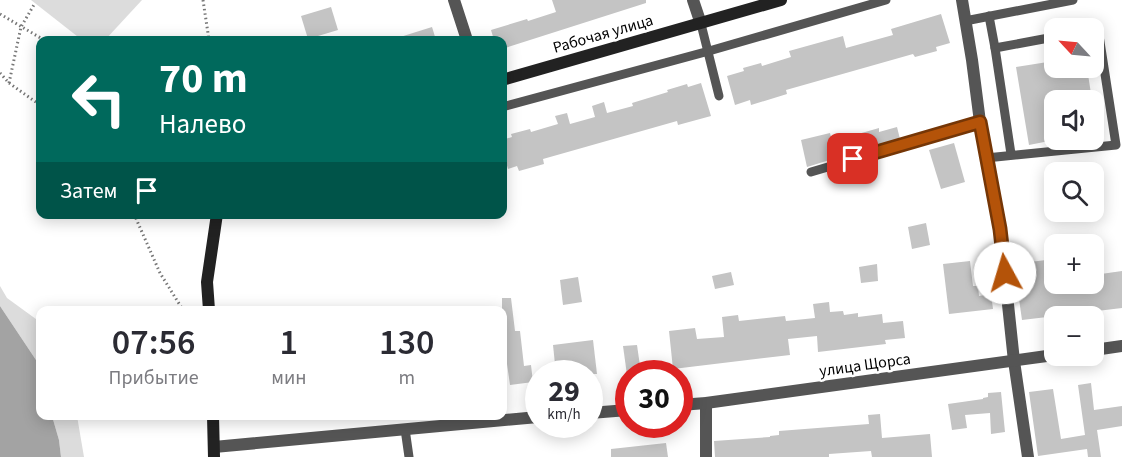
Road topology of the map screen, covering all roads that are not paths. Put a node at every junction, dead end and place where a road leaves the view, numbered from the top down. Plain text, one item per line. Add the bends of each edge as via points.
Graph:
1 (454, 0) edge
2 (693, 0) edge
3 (781, 0) edge
4 (886, 0) edge
5 (962, 0) edge
6 (1073, 0) edge
7 (989, 16) junction
8 (965, 21) junction
9 (701, 24) junction
10 (466, 36) edge
11 (1044, 39) edge
12 (995, 48) junction
13 (709, 51) junction
14 (1104, 68) edge
15 (507, 79) edge
16 (719, 96) dead end
17 (507, 106) edge
18 (980, 122) junction
19 (1011, 154) junction
20 (987, 158) junction
21 (811, 172) dead end
22 (216, 219) edge
23 (208, 306) edge
24 (1122, 346) edge
25 (1104, 349) edge
26 (1044, 356) edge
27 (1014, 361) junction
28 (706, 403) junction
29 (693, 404) edge
30 (525, 418) edge
31 (213, 420) edge
32 (505, 420) edge
33 (507, 420) edge
34 (405, 429) junction
35 (214, 452) edge
36 (409, 457) edge
37 (706, 457) edge
38 (1028, 457) edge

1 - 10 street
2 - 9 street
3 - 9 main road, Рабочая улица
4 - 13 lane
5 - 8 street
6 - 7 lane
7 - 8 lane
7 - 12 lane
8 - 18 street
9 - 13 lane
9 - 15 main road, Рабочая улица
11 - 12 lane
12 - 19 lane
13 - 16 lane
13 - 17 lane
14 - 19 lane via 1116,146
18 - 20 street
18 - 21 lane
19 - 20 lane
20 - 27 street via 1000,229
22 - 23 main road via 207,282
24 - 25 street
26 - 27 street, улица Щорса
27 - 28 street, улица Щорса
27 - 38 street
28 - 29 street, улица Щорса
28 - 37 street
30 - 33 street
31 - 35 main road
32 - 34 street
34 - 35 street
34 - 36 lane

